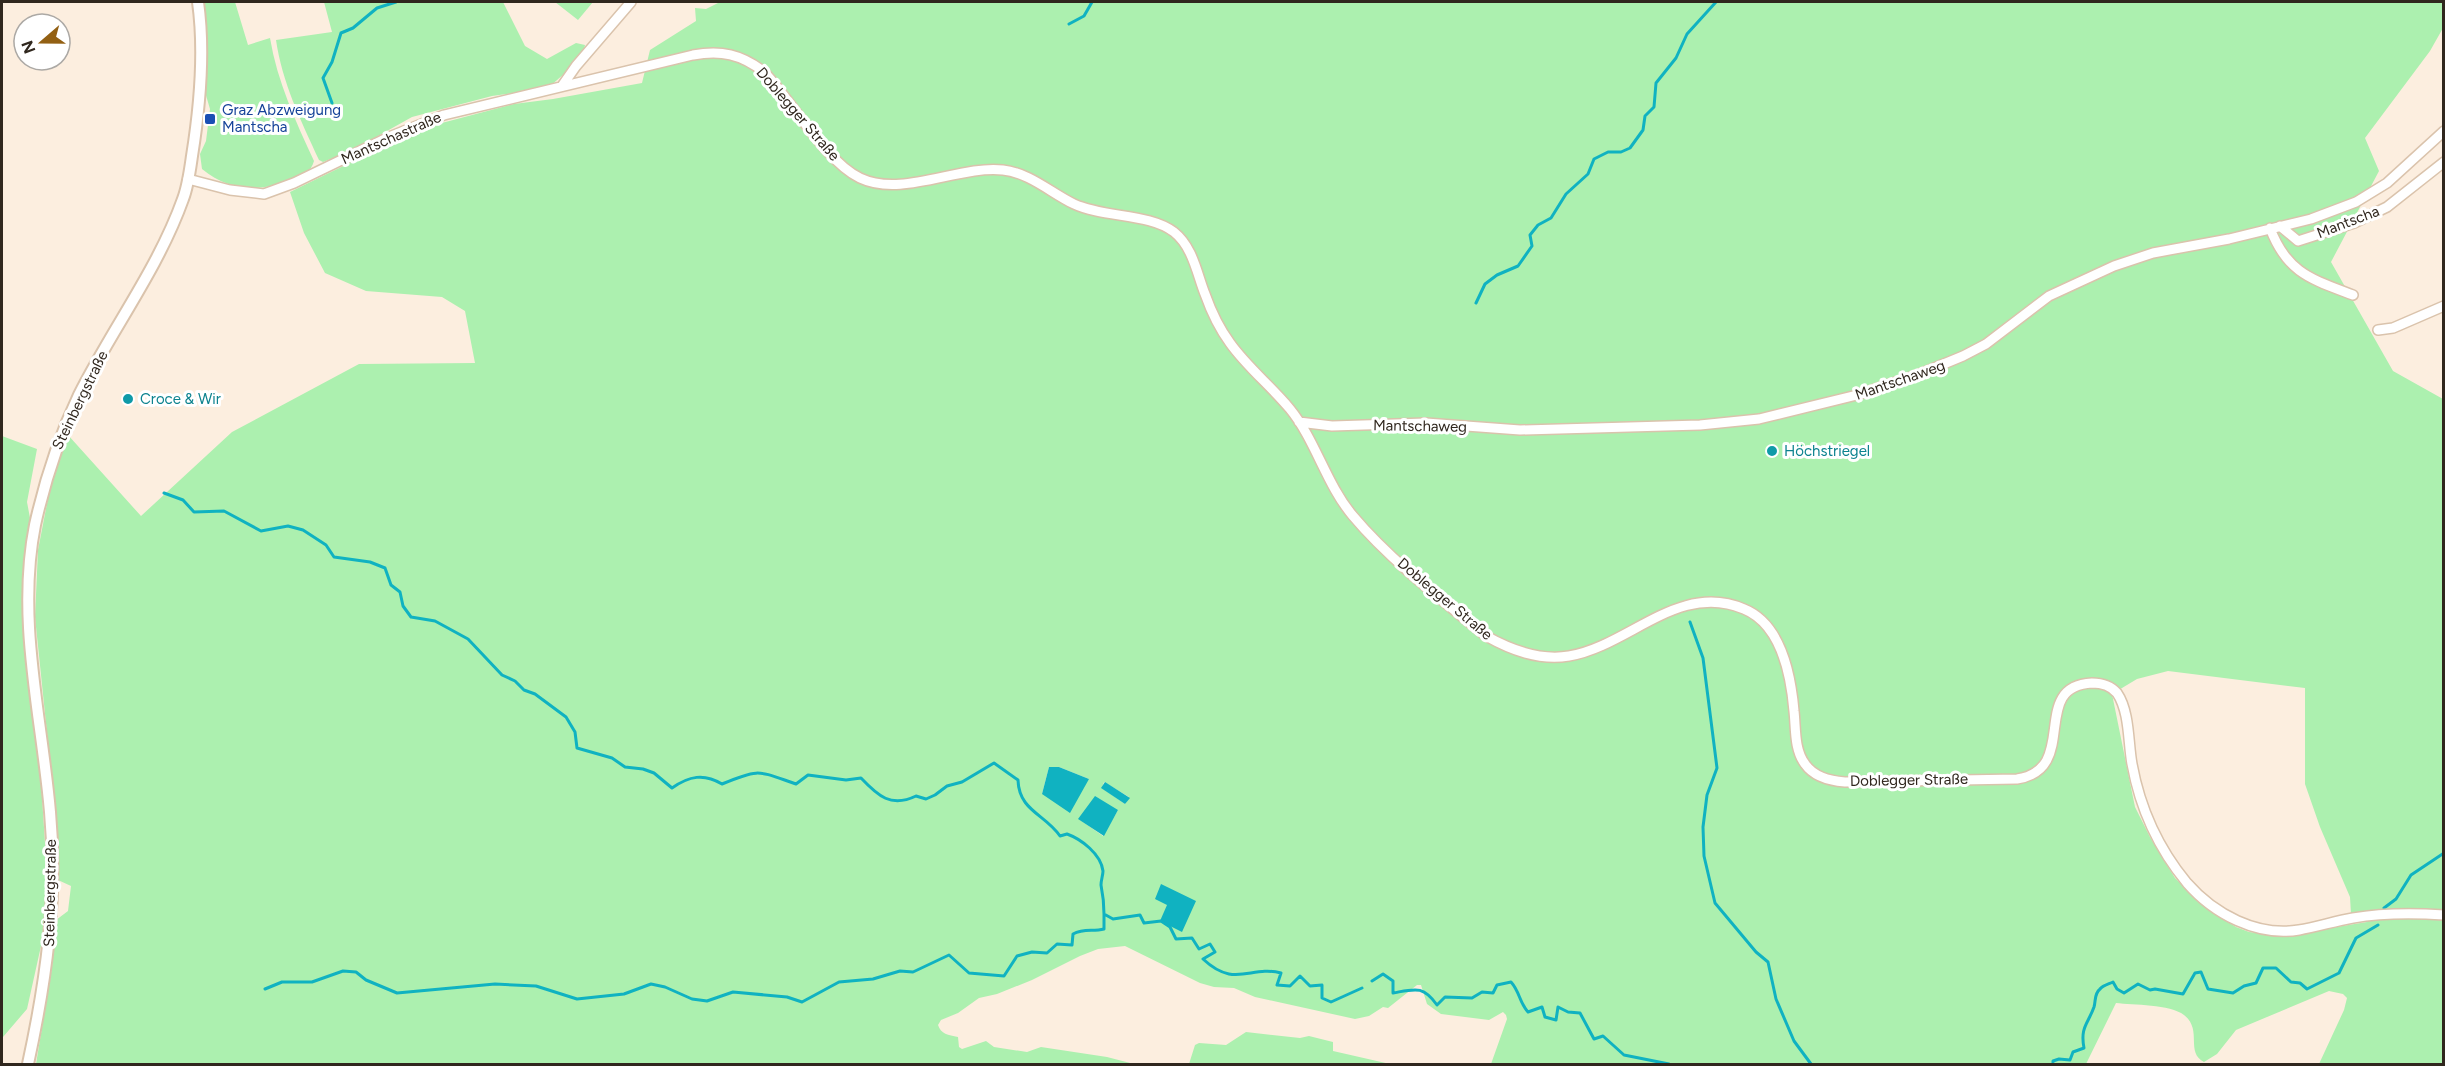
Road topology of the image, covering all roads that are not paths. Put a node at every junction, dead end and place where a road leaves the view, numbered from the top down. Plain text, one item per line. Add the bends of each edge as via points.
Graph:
1 (198, 2) edge
2 (631, 2) edge
3 (562, 86) junction
4 (2444, 131) edge
5 (2444, 162) edge
6 (188, 178) junction
7 (2275, 227) junction
8 (2353, 295) dead end
9 (2444, 306) edge
10 (2378, 330) dead end
11 (1299, 422) junction
12 (2444, 915) edge
13 (28, 1065) edge

1 - 6 main road, Steinbergstraße via 200,93
2 - 3 street
3 - 6 street, Mantschastraße via 444,115 264,194 230,190
3 - 11 street, Doblegger Straße via 693,55 732,54 764,72 812,134 844,167 862,179 895,184 1004,170 1039,183 1074,204 1166,227 1186,246 1229,342
4 - 7 street, Mantschaweg via 2387,183 2356,202
5 - 7 street, Mantscha via 2386,207 2354,223 2298,241
6 - 13 main road, Steinbergstraße via 166,240 64,428 45,479 34,530 28,580 29,625 50,814 52,889 48,957
7 - 8 street via 2280,253 2304,275
7 - 11 street, Mantschaweg via 2153,253 2114,266 2049,297 1986,344 1944,365 1857,395 1759,419 1563,430
9 - 10 street via 2393,328
11 - 12 street, Doblegger Straße via 1352,516 1479,630 1507,647 1529,654 1569,656 1672,610 1717,603 1744,609 1762,619 1782,655 1804,763 1827,779 1845,782 2017,779 2034,774 2050,756 2061,701 2072,689 2101,684 2112,689 2121,702 2140,802 2155,834 2187,884 2214,907 2243,923 2274,931 2300,930 2364,916

